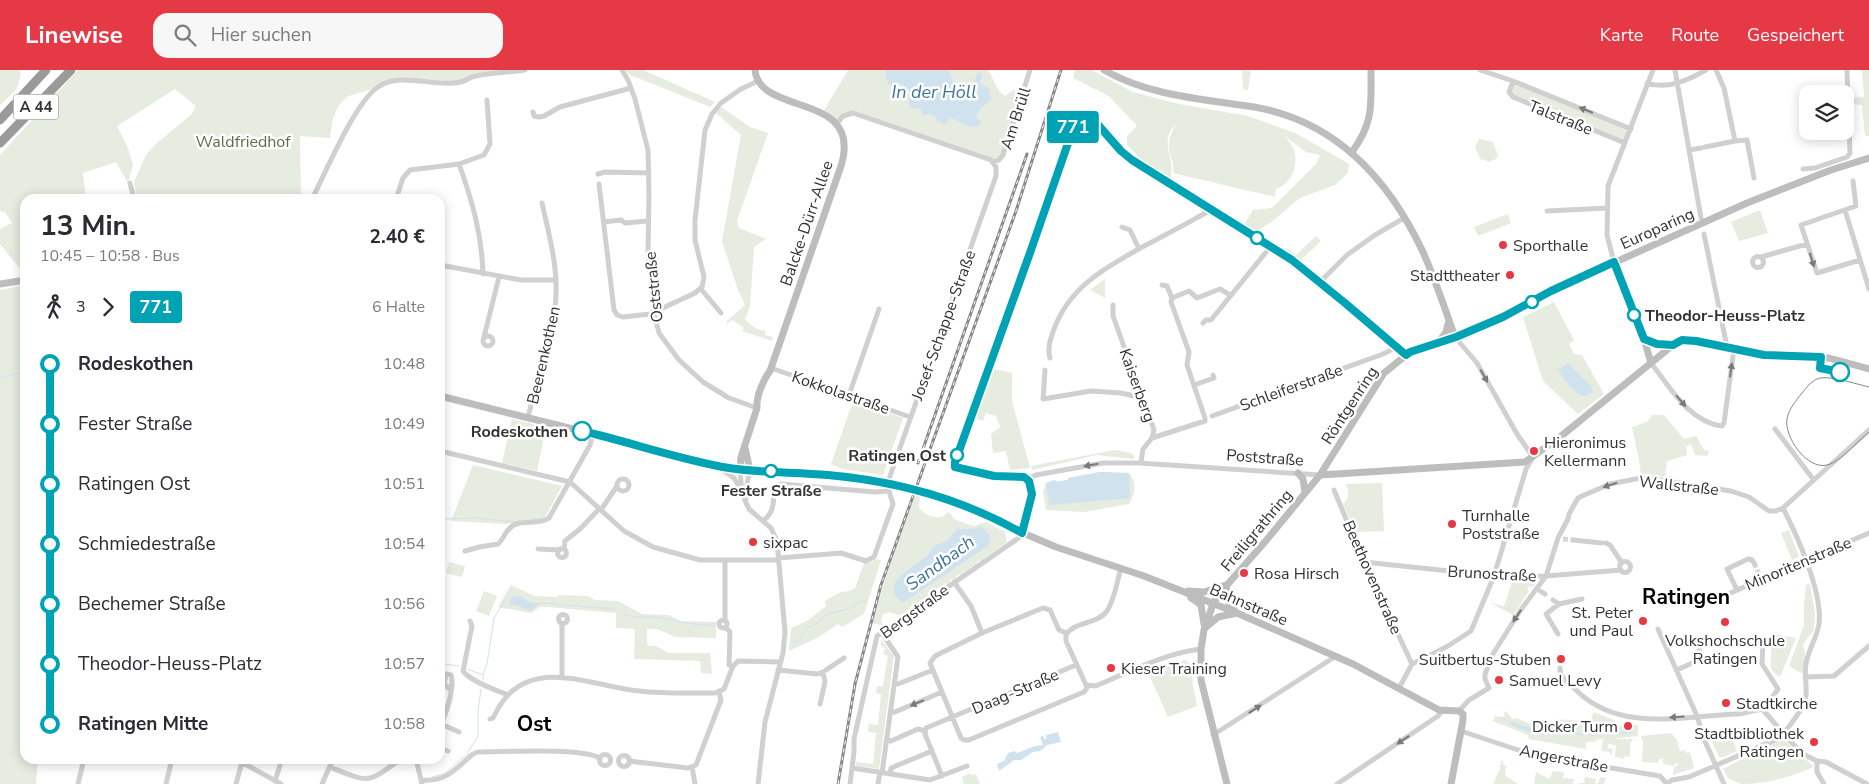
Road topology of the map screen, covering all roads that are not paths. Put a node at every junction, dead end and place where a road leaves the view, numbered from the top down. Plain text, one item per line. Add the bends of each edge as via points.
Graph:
1 (46, 70) edge
2 (71, 70) edge
3 (525, 70) edge
4 (622, 70) edge
5 (755, 70) edge
6 (1030, 70) edge
7 (1104, 70) edge
8 (1372, 70) edge
9 (1480, 70) edge
10 (1653, 70) edge
11 (1675, 70) edge
12 (1706, 70) edge
13 (1716, 70) edge
14 (1847, 70) edge
15 (1493, 72) edge
16 (758, 80) junction
17 (1513, 81) junction
18 (1647, 83) junction
19 (1677, 83) junction
20 (631, 88) junction
21 (487, 100) dead end
22 (533, 112) dead end
23 (0, 120) edge
24 (836, 124) junction
25 (1631, 129) junction
26 (1735, 141) junction
27 (0, 143) edge
28 (1626, 143) junction
29 (1689, 150) junction
30 (1352, 152) junction
31 (1869, 158) edge
32 (993, 162) junction
33 (459, 164) junction
34 (1803, 169) dead end
35 (649, 173) junction
36 (598, 174) dead end
37 (1754, 178) dead end
38 (1853, 181) dead end
39 (130, 183) dead end
40 (599, 184) dead end
41 (133, 194) edge
42 (315, 194) edge
43 (398, 194) edge
44 (542, 204) dead end
45 (1607, 208) junction
46 (1211, 210) junction
47 (1844, 210) junction
48 (1547, 211) dead end
49 (1404, 218) junction
50 (1701, 218) dead end
51 (648, 221) junction
52 (604, 222) junction
53 (1122, 226) dead end
54 (1704, 234) dead end
55 (1807, 244) junction
56 (1271, 246) junction
57 (1139, 249) junction
58 (1762, 257) dead end
59 (1860, 260) junction
60 (1614, 262) junction
61 (445, 266) edge
62 (483, 274) junction
63 (499, 277) junction
64 (556, 280) junction
65 (20, 281) edge
66 (1320, 282) junction
67 (0, 284) edge
68 (1162, 285) dead end
69 (701, 289) junction
70 (1869, 289) edge
71 (1230, 296) junction
72 (1172, 298) junction
73 (1113, 305) dead end
74 (879, 309) dead end
75 (654, 313) junction
76 (721, 313) dead end
77 (1449, 320) junction
78 (1203, 323) dead end
79 (484, 337) dead end
80 (1456, 337) junction
81 (1644, 339) junction
82 (1438, 343) junction
83 (1395, 345) junction
84 (1673, 345) junction
85 (1731, 348) junction
86 (1406, 355) junction
87 (1050, 358) dead end
88 (1651, 363) junction
89 (1869, 369) edge
90 (771, 370) junction
91 (1045, 370) dead end
92 (1213, 375) dead end
93 (1194, 385) junction
94 (849, 395) junction
95 (445, 397) edge
96 (1143, 398) junction
97 (757, 408) junction
98 (1212, 416) dead end
99 (528, 417) junction
100 (910, 417) junction
101 (1775, 429) dead end
102 (1869, 430) edge
103 (593, 433) junction
104 (1152, 438) junction
105 (745, 448) junction
106 (445, 452) edge
107 (1533, 457) junction
108 (1140, 463) junction
109 (714, 464) junction
110 (740, 469) junction
111 (750, 470) junction
112 (1298, 473) junction
113 (1320, 475) junction
114 (1026, 479) junction
115 (1813, 479) junction
116 (570, 482) junction
117 (617, 486) dead end
118 (741, 489) junction
119 (1334, 490) dead end
120 (888, 491) junction
121 (1305, 492) junction
122 (746, 502) junction
123 (1783, 508) junction
124 (600, 509) junction
125 (763, 521) junction
126 (1022, 533) junction
127 (1869, 533) edge
128 (1573, 540) tunnel mouth
129 (538, 549) dead end
130 (465, 551) dead end
131 (779, 559) junction
132 (1805, 560) junction
133 (725, 561) junction
134 (1364, 562) junction
135 (1622, 563) junction
136 (1754, 563) dead end
137 (1120, 568) junction
138 (1621, 570) junction
139 (1494, 576) junction
140 (1546, 576) junction
141 (954, 582) junction
142 (1227, 584) junction
143 (1537, 589) junction
144 (1180, 590) junction
145 (1737, 590) junction
146 (1545, 594) dead end
147 (1728, 594) dead end
148 (1582, 599) dead end
149 (1554, 600) dead end
150 (1213, 604) junction
151 (1559, 604) junction
152 (1237, 613) junction
153 (470, 621) dead end
154 (561, 623) dead end
155 (1658, 629) dead end
156 (1204, 630) junction
157 (882, 633) junction
158 (982, 633) junction
159 (1066, 633) junction
160 (1558, 634) dead end
161 (1763, 641) dead end
162 (1699, 646) dead end
163 (1869, 646) edge
164 (1200, 649) junction
165 (1336, 656) junction
166 (844, 658) dead end
167 (780, 662) junction
168 (1412, 664) junction
169 (1076, 665) junction
170 (733, 666) junction
171 (1560, 668) dead end
172 (778, 670) junction
173 (933, 670) junction
174 (1677, 670) junction
175 (823, 672) junction
176 (1805, 677) junction
177 (562, 678) junction
178 (895, 683) junction
179 (1088, 686) junction
180 (1399, 688) junction
181 (451, 690) dead end
182 (719, 692) junction
183 (942, 692) junction
184 (508, 695) junction
185 (820, 704) dead end
186 (1761, 709) junction
187 (445, 711) edge
188 (1442, 711) junction
189 (1459, 711) junction
190 (890, 712) junction
191 (1697, 716) junction
192 (953, 717) junction
193 (490, 719) dead end
194 (445, 727) edge
195 (1462, 728) junction
196 (924, 730) junction
197 (459, 732) dead end
198 (1784, 734) junction
199 (1214, 735) junction
200 (887, 740) junction
201 (445, 750) edge
202 (448, 751) dead end
203 (932, 751) junction
204 (1817, 761) junction
205 (83, 764) edge
206 (171, 764) edge
207 (241, 764) edge
208 (246, 764) edge
209 (281, 764) edge
210 (331, 764) edge
211 (394, 764) edge
212 (417, 764) edge
213 (1716, 765) junction
214 (967, 766) dead end
215 (330, 767) junction
216 (692, 767) junction
217 (852, 768) junction
218 (881, 773) junction
219 (890, 774) junction
220 (942, 776) junction
221 (907, 777) junction
222 (278, 782) edge
223 (422, 782) edge
224 (934, 782) edge
225 (78, 784) edge
226 (166, 784) edge
227 (236, 784) edge
228 (322, 784) edge
229 (695, 784) edge
230 (758, 784) edge
231 (850, 784) edge
232 (878, 784) edge
233 (906, 784) edge
234 (1227, 784) edge
235 (1337, 784) edge
236 (1451, 784) edge
237 (1666, 784) edge
238 (1724, 784) edge
239 (1824, 784) edge
240 (1867, 784) edge

1 - 23 highway, A 44
2 - 27 highway, A 44
3 - 42 street via 472,77 462,82 394,80 381,85 357,112
4 - 20 street, Oststraße
5 - 16 main road
6 - 32 street, Am Brüll via 1003,155
7 - 30 main road via 1154,90 1257,108 1289,117 1322,132
8 - 30 main road via 1371,113 1363,138
9 - 15 street, Talstraße
10 - 18 street
11 - 19 street
12 - 19 street
13 - 26 street via 1724,88
14 - 34 street via 1850,154 1815,168
15 - 17 street, Talstraße
16 - 24 main road via 769,92 822,114
16 - 69 street via 721,102 705,130 695,220 695,240 704,281
25 -> 17 street, Talstraße
17 - 28 street, Talstraße via 1509,92 1513,97
18 - 19 street via 1662,86
18 - 25 street
19 - 29 street
20 - 22 street via 560,107 539,118
20 - 35 street, Oststraße via 648,150
21 - 33 street via 488,150 478,158
24 - 32 street via 841,117 852,113
24 - 90 main road, Balcke-Dürr-Allee via 844,142 843,158
25 - 28 street
26 - 29 street
26 - 37 street via 1747,140
28 - 45 street via 1608,186
29 - 50 street
30 - 49 main road via 1390,194
31 - 60 main road, Europaring via 1747,203
32 - 100 street, Josef-Schappe-Straße via 996,176
33 - 43 street via 410,170 403,178
33 - 62 street via 479,230
35 - 36 street
35 - 51 street, Oststraße
38 - 47 street via 1856,205
39 - 41 street
40 - 52 street
44 - 64 street, Beerenkothen
45 - 48 street
45 - 60 street via 1607,235
46 - 56 street
46 - 57 street
46 - 114 street, Poststraße via 1132,160 1092,118 1081,114 1076,120 955,467
47 - 55 street via 1800,225
47 - 59 street
49 - 66 street via 1347,255
49 - 77 main road via 1422,252
51 - 52 street
51 - 75 street, Oststraße
52 - 75 street via 615,313 622,317
53 - 57 street via 1130,230
54 - 85 street
55 - 58 street
55 -> 59 street via 1818,273
56 - 66 street
56 - 71 street
57 - 87 street via 1097,273 1074,293 1054,327 1048,353
59 - 70 street
60 - 80 main road, Europaring
60 - 81 main road
61 - 62 street
62 - 63 street
63 - 64 street
63 - 79 street
64 - 99 street, Beerenkothen via 554,314
65 - 67 main road
66 - 83 street
68 - 72 street via 1167,286
69 - 75 street
69 - 76 street
71 - 72 street via 1220,289 1197,298 1191,292
71 - 78 street via 1211,320
72 - 93 street via 1171,304 1189,352 1186,364
73 - 96 street, Kaiserberg via 1113,316
74 - 94 street
75 - 97 street, Oststraße via 661,337 690,371 719,393
77 - 80 main road
77 - 82 main road
80 - 82 main road, Europaring
80 -> 107 street via 1477,363
81 - 84 main road
81 - 88 main road
82 - 86 main road, Europaring
83 - 86 street
83 - 98 street, Schleiferstraße via 1383,354
84 - 85 main road via 1686,340
84 - 88 main road
88 -> 85 street via 1684,405 1707,423 1722,426
85 - 89 main road via 1764,355 1829,358
86 - 113 main road, Röntgenring via 1384,373
88 - 107 main road
90 - 94 street, Kokkolastraße
90 - 97 main road, Balcke-Dürr-Allee via 766,376
91 - 96 street via 1043,400 1091,390
92 - 93 street via 1214,378
93 - 104 street via 1205,421
94 - 100 street, Kokkolastraße
95 - 99 main road, Bahnstraße
96 - 104 street, Kaiserberg via 1154,430
97 - 105 main road, Balcke-Dürr-Allee
99 - 103 main road, Bahnstraße
100 - 120 street, Josef-Schappe-Straße
101 - 115 street
102 - 115 street
103 - 109 main road, Bahnstraße
103 - 116 street
104 - 108 street, Kaiserberg via 1143,449
105 - 110 main road, Balcke-Dürr-Allee
105 - 111 main road, Balcke-Dürr-Allee
106 - 116 street
107 - 113 main road, Poststraße via 1516,464
107 - 139 street via 1526,469
108 - 112 street, Poststraße
108 -> 114 street, Poststraße via 1103,463 1036,474
109 - 110 main road, Bahnstraße
109 - 118 street via 734,478
110 - 111 main road, Bahnstraße
110 - 118 street
111 - 122 street
111 - 126 main road, Bahnstraße, bridge via 895,484 965,505
112 - 113 street, Poststraße
112 - 121 main road via 1303,479
113 - 121 main road, Freiligrathring
114 - 126 street via 1032,494
115 - 123 street
116 - 124 street
116 - 130 street via 546,520 514,525 498,544
117 - 124 street
118 - 122 street
119 - 134 street, Beethovenstraße
120 - 125 street via 781,484 775,491 773,509
120 - 131 street, Josef-Schappe-Straße via 892,504 872,560 841,552
121 - 142 main road, Freiligrathring
122 - 125 street
123 - 132 street
123 -> 140 street, Wallstraße via 1769,511 1749,497 1732,491 1658,479 1641,478 1610,484 1578,498
124 - 129 street via 565,541 562,549
124 - 133 street via 624,530 650,546 700,560
125 - 131 street via 774,534
126 - 137 main road, Bahnstraße
126 - 141 street, Bergstraße
127 - 132 street, Minoritenstraße
128 - 135 street via 1610,545
131 - 133 street
131 - 167 street via 786,632
132 - 145 street, Minoritenstraße via 1760,577
132 - 176 street via 1819,617 1805,665
133 - 170 street via 725,621 719,624 730,632 729,665
134 - 139 street, Brunostraße
134 - 168 street, Beethovenstraße
135 - 138 street
135 - 138 street via 1627,562 1630,568 1627,572
136 - 145 street via 1748,559 1727,568
137 - 144 main road, Bahnstraße
137 - 159 street via 1105,613
138 - 140 street, Brunostraße
139 - 140 street, Brunostraße
139 - 168 street via 1472,631
140 - 143 street, Wallstraße
141 - 157 street, Bergstraße
141 - 158 street via 971,606
142 - 144 main road via 1204,592
142 - 150 main road, Freiligrathring
142 - 152 main road via 1228,602
143 - 146 street
143 -> 189 street, Wallstraße via 1493,654 1485,674 1489,688 1469,700
144 - 150 main road, Bahnstraße
144 - 156 main road via 1201,605
145 - 147 street, Minoritenstraße
148 - 151 street
149 - 151 street
150 - 152 main road, Bahnstraße
150 - 156 main road, Freiligrathring
151 - 160 street via 1546,614
152 - 156 main road via 1218,616
152 - 165 main road, Bahnstraße
153 - 184 street via 472,626 462,671 482,685
154 - 177 street
155 - 174 street
156 - 164 main road
157 - 178 street via 898,657
157 - 217 street, Bergstraße via 874,642 854,739
158 - 159 street via 1045,608 1052,612 1059,630
158 - 173 street via 933,658 930,663
159 - 169 street
161 - 186 street via 1762,664 1778,689
162 - 174 street via 1701,660
163 - 176 street via 1834,676
164 - 179 street via 1170,656 1096,686
164 - 199 main road via 1201,680
165 - 180 main road, Bahnstraße
199 -> 165 street
166 - 175 street
167 - 170 street via 742,660
167 - 172 street
168 - 180 street
169 - 179 street
169 - 192 street, Daag-Straße
170 - 182 street via 724,689
191 -> 171 street via 1639,719 1608,712 1586,700 1560,674
172 - 175 street
172 - 230 street via 765,722
173 - 178 street
173 - 183 street
174 - 191 street
175 - 185 street via 825,682
176 - 198 street via 1806,698
177 - 182 street via 639,691
177 - 184 street via 539,678
178 - 190 street
179 - 192 street via 1084,692 969,740 962,738
180 - 188 main road, Bahnstraße
181 - 187 street
182 - 216 street via 721,700 699,761
183 -> 190 street
183 - 192 street
184 - 193 street
186 - 191 street via 1743,714
186 - 198 street
188 - 189 main road, Bahnstraße
188 -> 235 street
189 - 195 main road via 1463,715
190 - 200 street
191 - 213 street
192 - 196 street, Daag-Straße
194 - 197 street
195 - 236 main road
195 - 237 street, Angerstraße via 1523,752 1660,776
196 - 200 street, Daag-Straße via 918,729
196 - 203 street
198 - 204 street via 1805,755
198 - 213 street
199 - 234 main road
200 - 218 street
201 - 202 street
203 - 219 street via 891,768
203 - 220 street
204 - 239 street via 1817,772
204 - 240 street via 1826,762
205 - 225 street
206 - 226 street
207 - 227 street
208 - 222 street
209 - 222 street
210 - 215 street
211 - 215 street via 368,780
212 - 223 street
213 - 237 street
213 - 238 street
214 - 220 street
215 - 228 street
216 - 223 street via 629,761 624,767 606,754 600,758 564,752 478,752 444,778
216 - 229 street
217 - 218 street
217 - 231 street, Bergstraße
218 - 219 street
218 - 232 street
219 - 221 street
220 - 224 street
221 - 224 street
221 - 233 street

